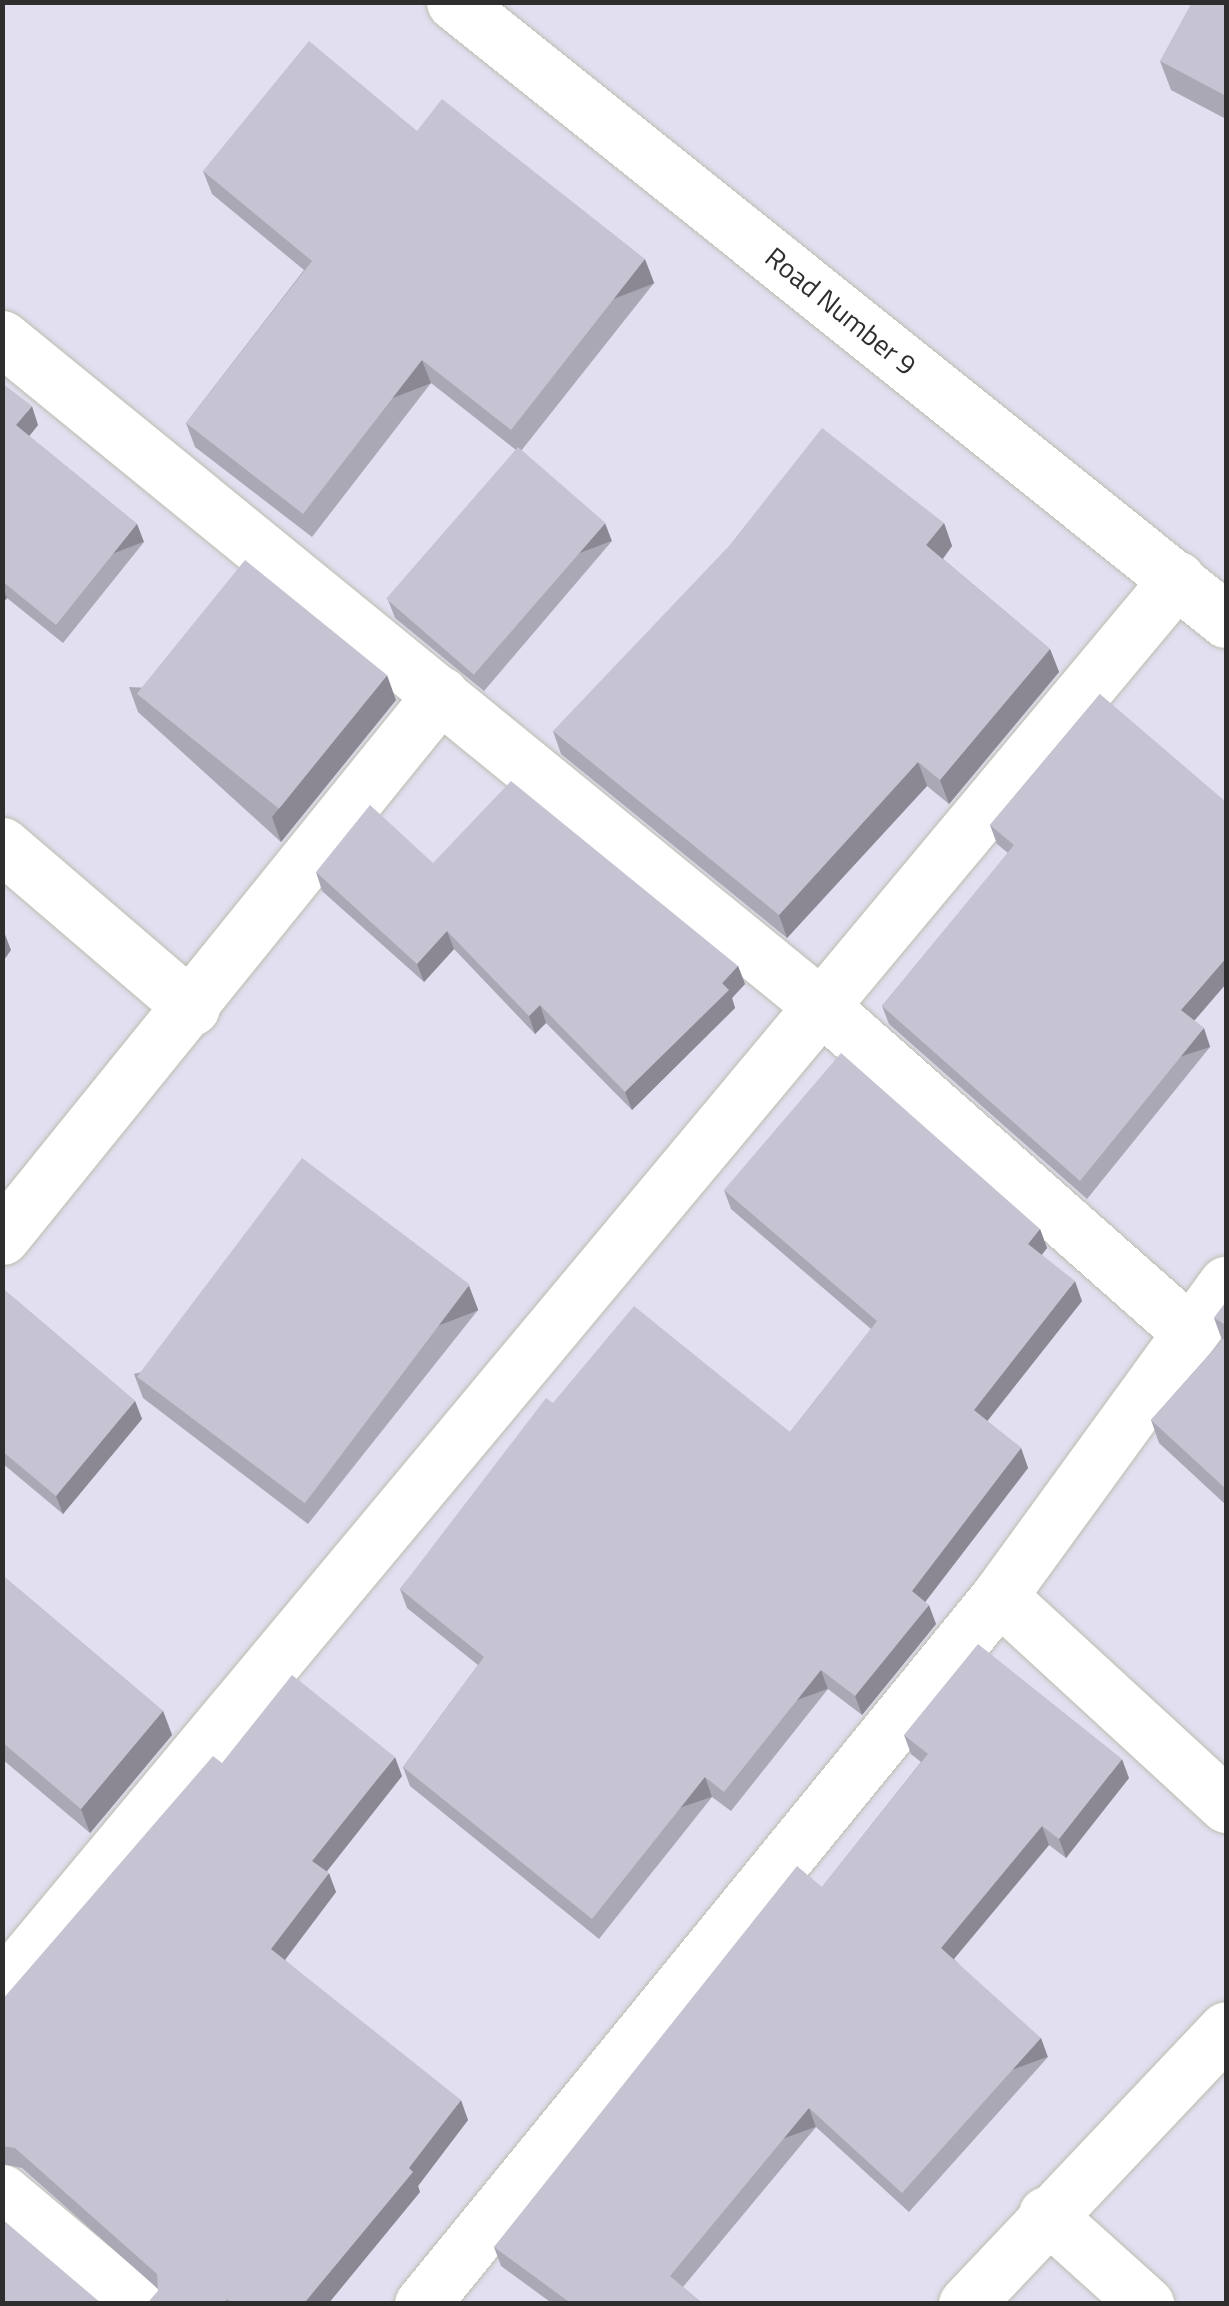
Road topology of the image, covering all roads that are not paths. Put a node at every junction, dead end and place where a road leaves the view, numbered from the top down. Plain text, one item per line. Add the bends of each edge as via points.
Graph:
1 (454, 2) edge
2 (2, 338) edge
3 (1176, 579) junction
4 (1226, 620) edge
5 (441, 694) junction
6 (2, 845) edge
7 (820, 1006) junction
8 (192, 1008) junction
9 (2, 1236) edge
10 (1226, 1284) edge
11 (1190, 1332) junction
12 (999, 1596) junction
13 (1226, 1805) edge
14 (2, 1988) edge
15 (1226, 2029) edge
16 (2, 2192) edge
17 (1046, 2214) junction
18 (135, 2304) edge
19 (422, 2304) edge
20 (966, 2304) edge
21 (1146, 2304) edge

1 - 3 street, Road Number 9
2 - 5 street
3 - 4 street, Road Number 9
3 - 7 street
5 - 7 street
5 - 8 street
6 - 8 street
7 - 11 street
7 - 14 street
8 - 9 street
10 - 11 street
11 - 12 street
12 - 13 street
12 - 19 street
15 - 17 street
16 - 18 street
17 - 20 street
17 - 21 street

